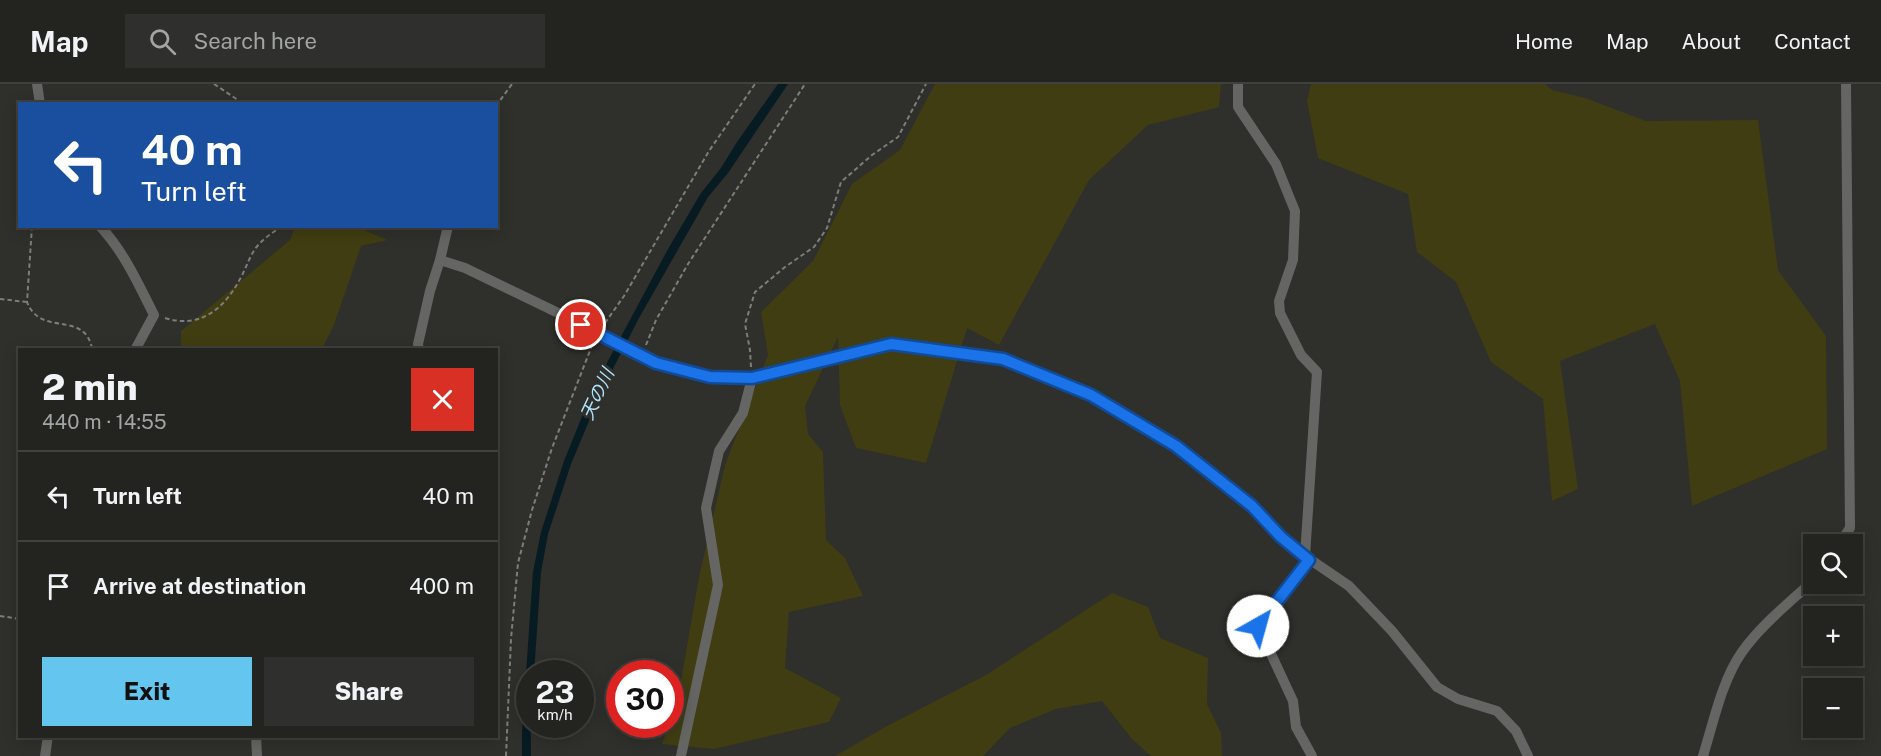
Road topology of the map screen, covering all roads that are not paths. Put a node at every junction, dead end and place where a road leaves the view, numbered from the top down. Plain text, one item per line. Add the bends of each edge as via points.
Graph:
1 (37, 84) edge
2 (1238, 84) edge
3 (1846, 84) edge
4 (40, 102) edge
5 (102, 228) edge
6 (448, 228) edge
7 (440, 260) junction
8 (136, 348) edge
9 (419, 348) edge
10 (752, 378) junction
11 (1846, 534) edge
12 (1307, 558) junction
13 (1803, 590) edge
14 (48, 738) edge
15 (256, 738) edge
16 (45, 756) edge
17 (257, 756) edge
18 (681, 756) edge
19 (1312, 756) edge
20 (1528, 756) edge
21 (1703, 756) edge

1 - 4 street
2 - 12 street via 1238,107 1276,164 1295,211 1293,260 1279,301 1280,312 1301,355 1317,372
3 - 11 street via 1850,528
5 - 8 street via 123,255 154,315
6 - 7 street
7 - 9 street
7 - 10 street via 465,268 656,363 710,377
10 - 12 street via 891,344 1003,359 1091,395 1176,446 1252,506
10 - 18 street via 744,413 719,451 706,508 718,585
12 - 19 street via 1258,626 1293,701 1296,727
12 - 20 street via 1349,586 1437,687 1458,699 1497,711 1516,731
13 - 21 street via 1741,653 1727,679
14 - 16 street
15 - 17 street

